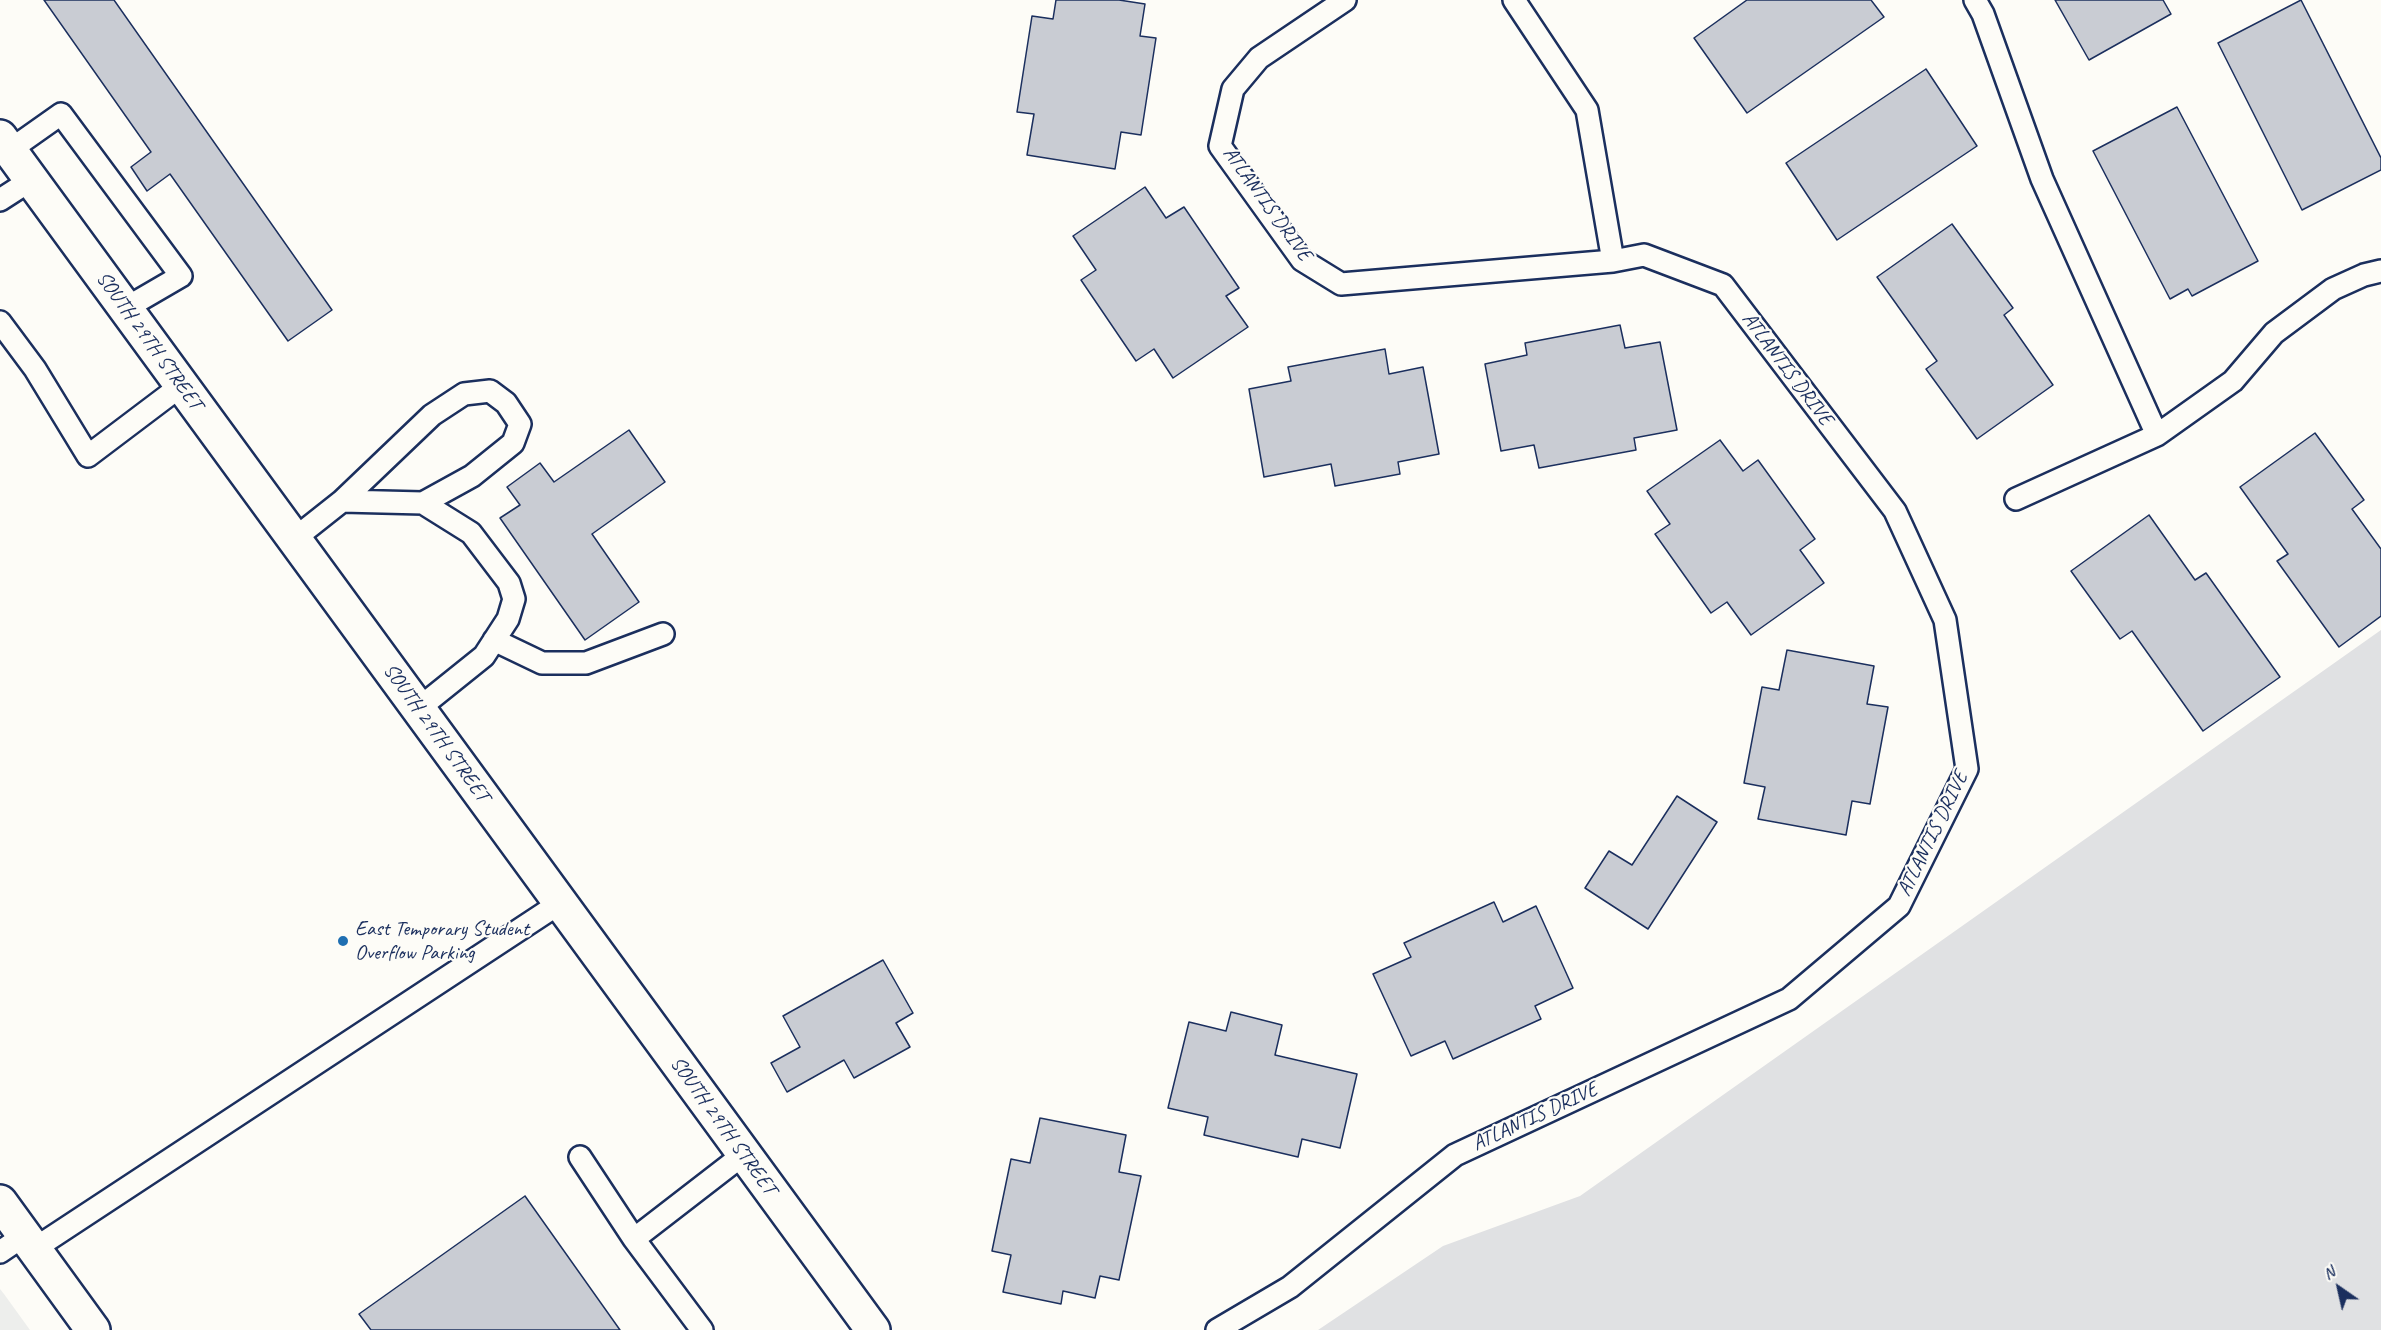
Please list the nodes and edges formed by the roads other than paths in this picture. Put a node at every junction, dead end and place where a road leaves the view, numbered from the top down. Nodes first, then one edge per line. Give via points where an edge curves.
1 (1345, 0) edge
2 (1514, 0) edge
3 (1976, 0) edge
4 (5, 144) edge
5 (31, 180) junction
6 (0, 200) edge
7 (1613, 261) junction
8 (2381, 271) edge
9 (126, 308) junction
10 (0, 322) edge
11 (182, 385) junction
12 (2157, 435) junction
13 (2016, 500) dead end
14 (342, 501) junction
15 (423, 503) junction
16 (294, 539) junction
17 (663, 634) dead end
18 (494, 640) junction
19 (418, 709) junction
20 (560, 903) junction
21 (744, 1154) junction
22 (580, 1156) dead end
23 (0, 1202) edge
24 (634, 1239) junction
25 (20, 1245) edge
26 (91, 1329) edge
27 (702, 1330) edge
28 (873, 1330) edge
29 (1217, 1330) edge

1 - 7 lane, ATLANTIS DRIVE via 1259,58 1233,89 1220,146 1302,260 1341,284
2 - 7 lane via 1587,110
3 - 12 lane via 2042,178
4 - 5 street, SOUTH 29TH STREET
4 - 9 lane via 61,114 181,276
5 - 6 lane
5 - 9 street, SOUTH 29TH STREET
7 - 29 lane, ATLANTIS DRIVE via 1644,255 1723,285 1895,512 1945,620 1967,769 1899,906 1789,999 1455,1155 1290,1287
8 - 12 lane via 2333,289 2274,333 2233,381
9 - 11 street, SOUTH 29TH STREET
10 - 11 lane via 35,369 88,456
11 - 16 street, SOUTH 29TH STREET
12 - 13 lane
14 - 15 lane
14 - 15 lane via 432,415 464,394 490,391 506,403 520,424 513,443 472,476
14 - 16 lane
15 - 18 lane via 471,533 509,583 514,599 508,619
16 - 19 street, SOUTH 29TH STREET
17 - 18 lane via 586,663 542,663
18 - 19 lane via 484,656
19 - 20 street, SOUTH 29TH STREET
20 - 21 street, SOUTH 29TH STREET
20 - 25 lane
21 - 24 lane
21 - 28 street, SOUTH 29TH STREET
22 - 24 lane
23 - 25 street
24 - 27 lane
25 - 26 street

